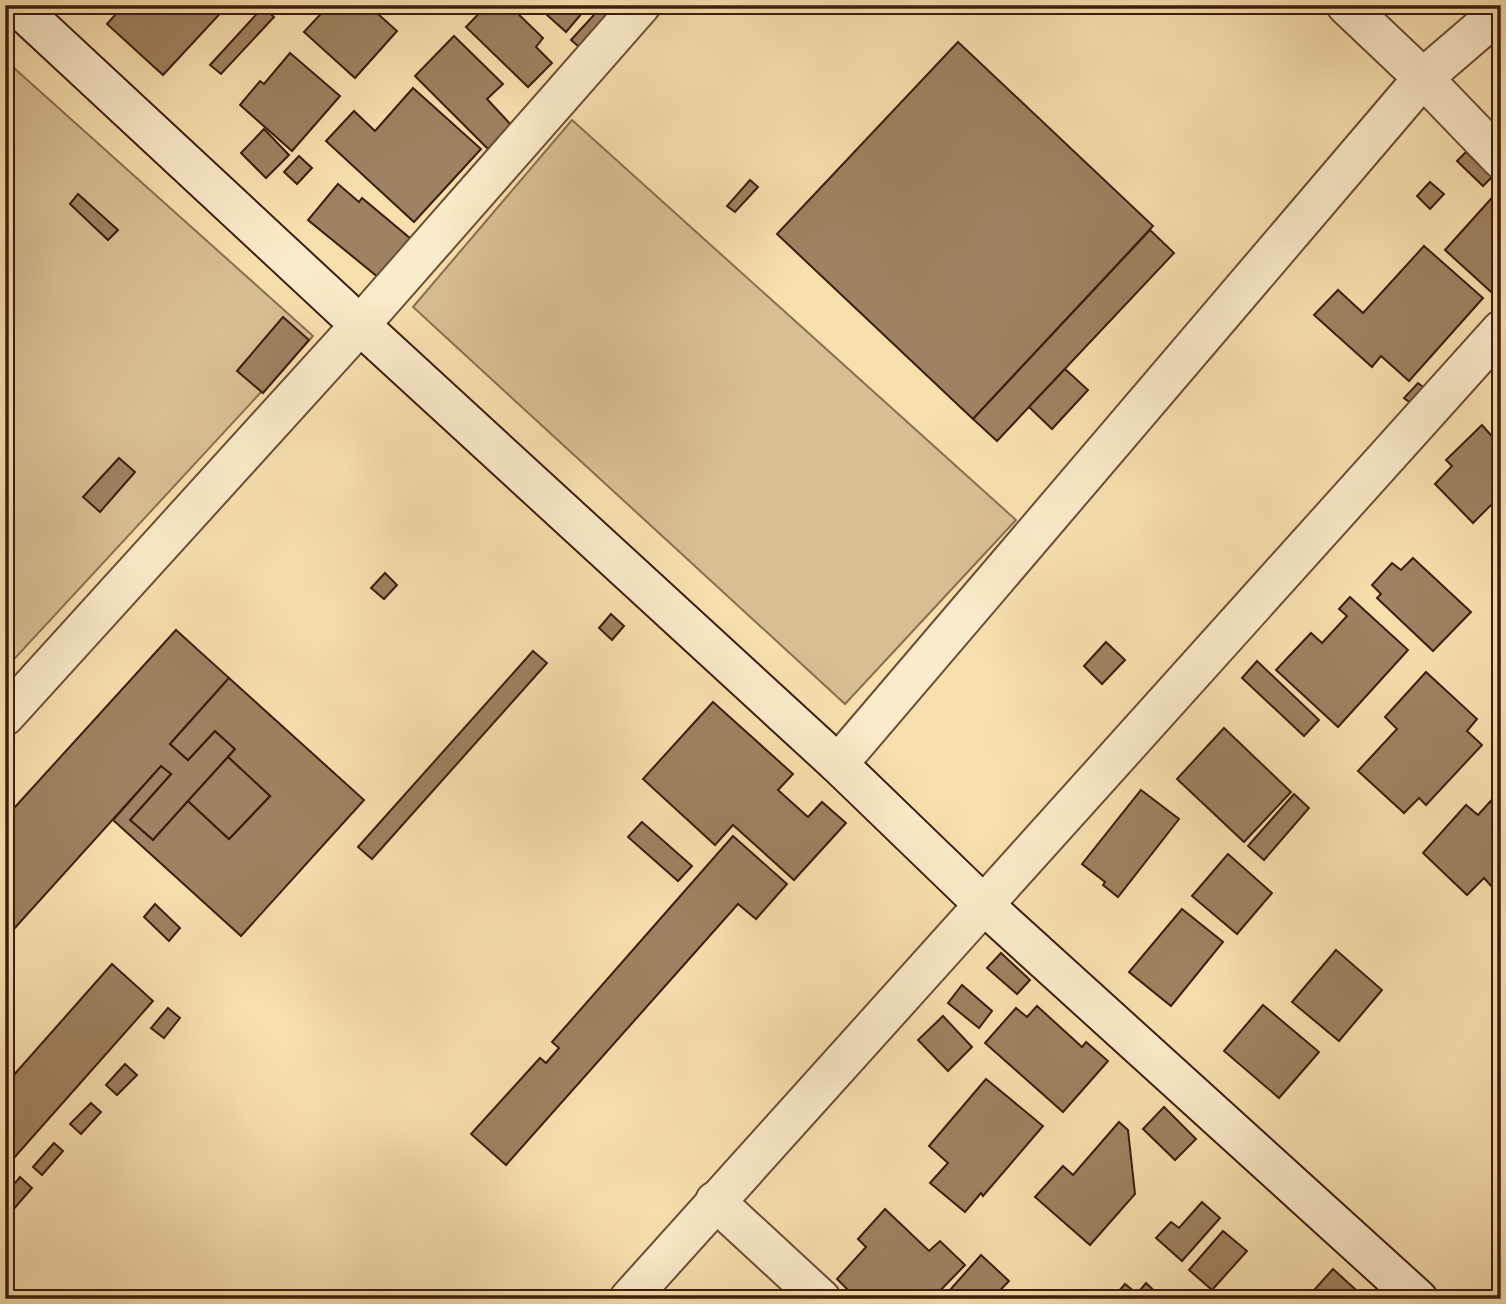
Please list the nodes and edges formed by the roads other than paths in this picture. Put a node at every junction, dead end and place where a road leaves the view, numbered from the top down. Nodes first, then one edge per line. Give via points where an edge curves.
1 (641, 5) edge
2 (1346, 5) edge
3 (21, 7) edge
4 (1501, 11) edge
5 (1423, 78) junction
6 (1501, 159) edge
7 (360, 326) junction
8 (1501, 330) edge
9 (5, 716) edge
10 (838, 764) junction
11 (984, 905) junction
12 (715, 1201) junction
13 (629, 1299) edge
14 (821, 1299) edge
15 (1418, 1299) edge

1 - 7 street
2 - 5 street
3 - 7 street
4 - 5 street
5 - 6 street
5 - 10 street
7 - 9 street
7 - 10 street
8 - 11 street
10 - 11 street
11 - 12 street
11 - 15 street
12 - 13 street
12 - 14 street

